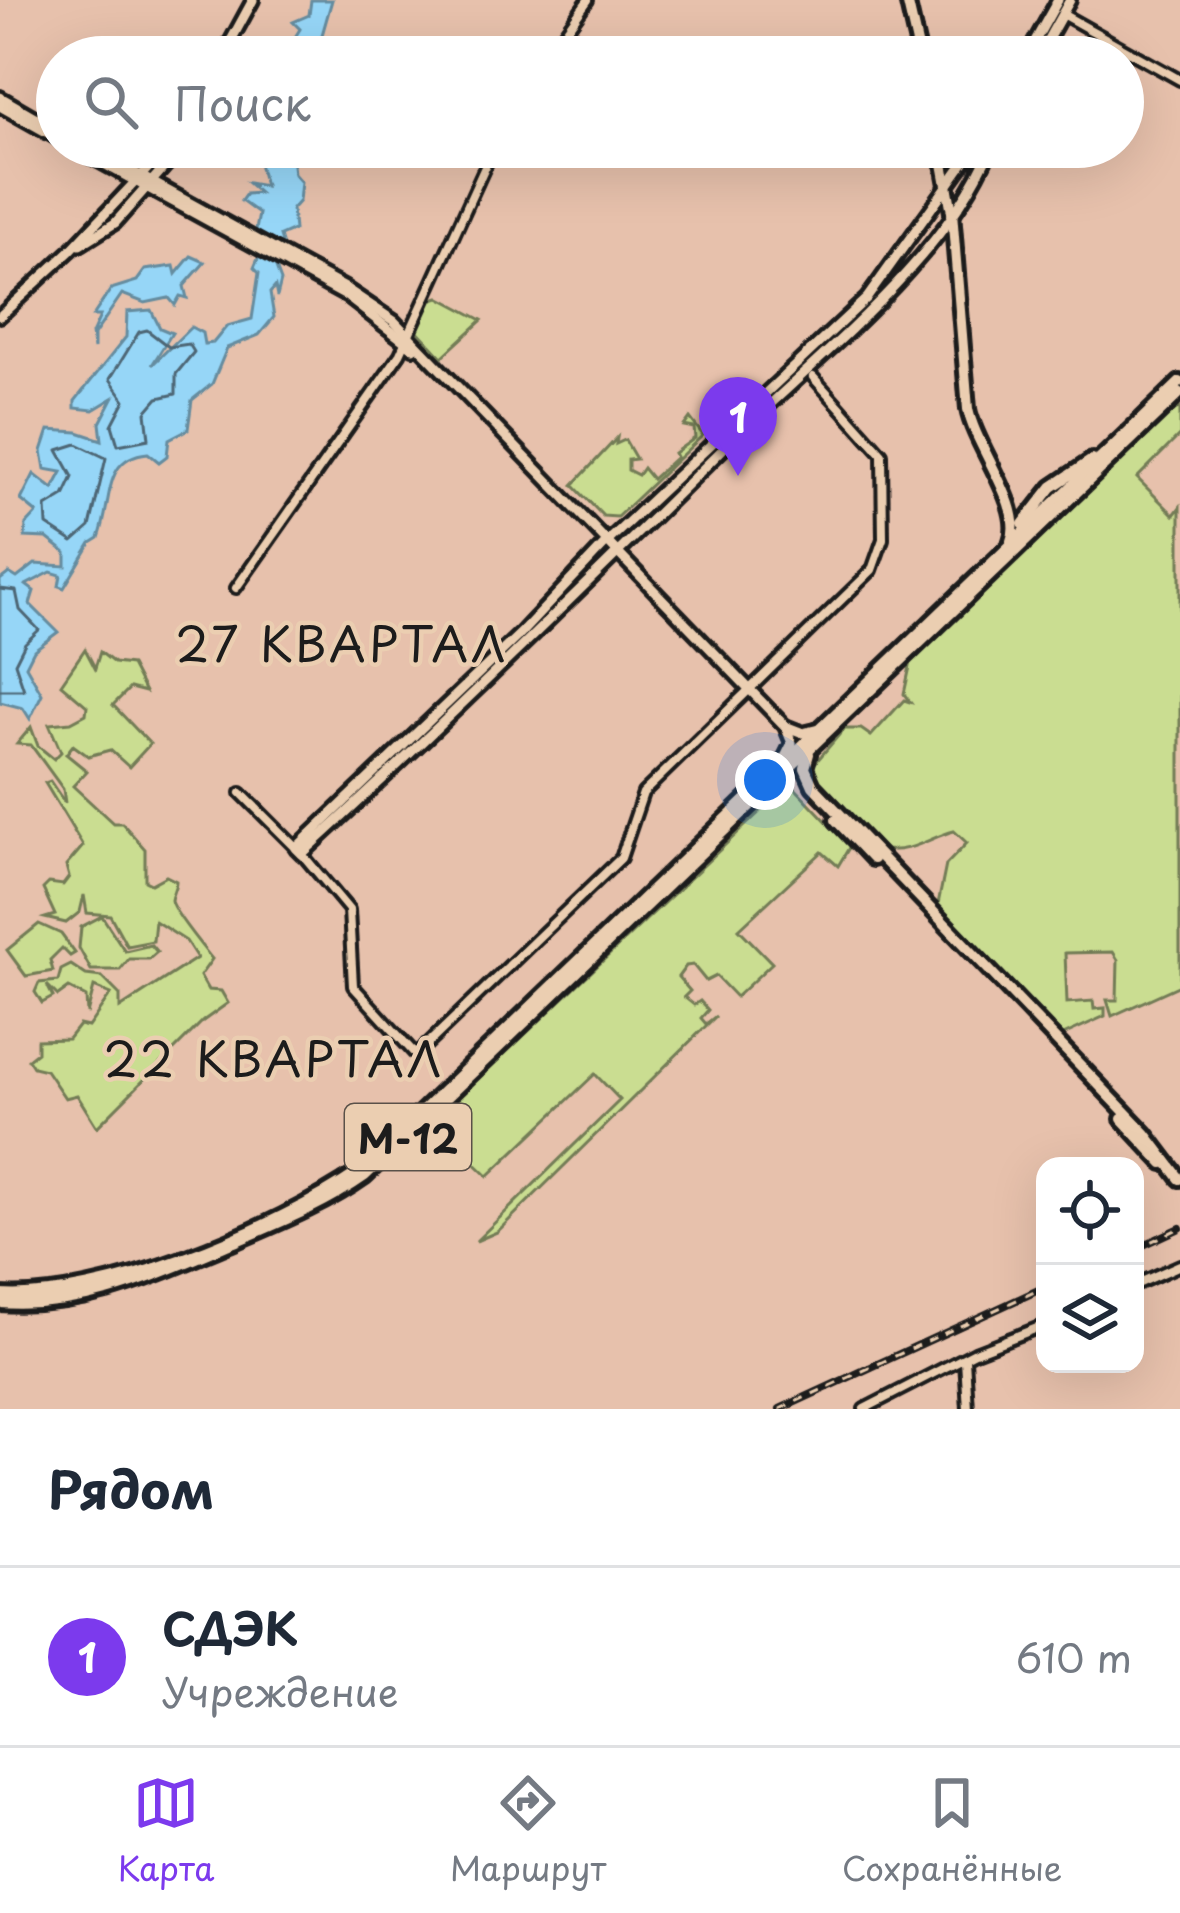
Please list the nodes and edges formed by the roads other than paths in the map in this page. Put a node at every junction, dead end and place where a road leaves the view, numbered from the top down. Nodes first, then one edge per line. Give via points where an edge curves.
1 (253, 0) edge
2 (588, 0) edge
3 (907, 0) edge
4 (1058, 0) edge
5 (1070, 0) edge
6 (1062, 14) junction
7 (233, 36) edge
8 (563, 36) edge
9 (915, 36) edge
10 (1043, 36) edge
11 (1045, 36) edge
12 (1101, 36) edge
13 (1144, 60) edge
14 (1180, 80) edge
15 (0, 102) edge
16 (36, 123) edge
17 (113, 168) edge
18 (120, 168) edge
19 (160, 168) edge
20 (484, 168) edge
21 (944, 168) edge
22 (961, 168) edge
23 (981, 168) edge
24 (146, 185) junction
25 (948, 186) junction
26 (107, 212) junction
27 (952, 217) junction
28 (115, 223) junction
29 (243, 237) junction
30 (934, 237) junction
31 (954, 247) junction
32 (70, 251) junction
33 (893, 262) junction
34 (903, 273) junction
35 (0, 316) edge
36 (406, 337) junction
37 (813, 377) dead end
38 (1180, 382) edge
39 (1180, 393) edge
40 (1106, 453) junction
41 (1071, 487) junction
42 (1052, 488) junction
43 (656, 495) junction
44 (1065, 504) junction
45 (667, 508) junction
46 (1012, 508) junction
47 (1036, 508) junction
48 (1011, 541) junction
49 (607, 542) junction
50 (619, 554) junction
51 (996, 560) junction
52 (236, 588) dead end
53 (561, 589) junction
54 (569, 603) junction
55 (749, 689) junction
56 (785, 726) junction
57 (820, 729) junction
58 (809, 745) junction
59 (794, 766) junction
60 (776, 777) junction
61 (809, 790) junction
62 (246, 792) dead end
63 (859, 839) junction
64 (299, 851) junction
65 (1180, 1178) edge
66 (1179, 1266) edge
67 (1144, 1281) edge
68 (0, 1299) edge
69 (1036, 1329) edge
70 (965, 1359) junction
71 (865, 1409) edge
72 (968, 1409) edge

1 - 7 main road
2 - 8 street
3 - 9 main road
4 - 10 main road
5 - 6 main road
6 - 11 main road
6 - 12 street
13 - 14 street
15 - 16 main road
17 - 24 main road
18 - 24 main road
19 - 24 main road
20 - 36 street
21 - 25 main road
22 - 25 main road
23 - 27 main road
24 - 26 main road
24 - 28 main road
24 - 29 main road
24 - 29 main road
25 - 27 main road
25 - 33 main road
26 - 28 main road
26 - 32 main road
27 - 30 main road
27 - 31 main road
28 - 32 main road
29 - 36 main road via 380,310
30 - 31 main road
30 - 34 main road
31 - 46 main road via 970,423
32 - 35 main road
33 - 34 main road via 892,271
33 - 43 main road via 867,298
34 - 45 main road
36 - 49 main road
36 - 52 street via 375,394
37 - 55 street via 881,451 882,546 864,580
38 - 40 main road, М-12
39 - 44 main road, М-12
40 - 41 main road, М-12
40 - 42 main road
41 - 42 main road
41 - 44 main road
41 - 51 main road, М-12
42 - 47 main road
43 - 45 main road via 668,495
43 - 49 main road
44 - 58 main road, М-12
45 - 50 main road
46 - 47 main road via 1027,515
46 - 48 main road
47 - 48 main road
48 - 51 main road
49 - 50 main road
49 - 53 main road
50 - 54 main road
50 - 55 main road
51 - 57 main road, М-12
53 - 54 main road via 558,603
53 - 64 main road
54 - 64 main road
55 - 56 main road
55 - 64 street via 641,795 621,858 416,1055 355,991 350,910
56 - 57 main road via 803,734
56 - 60 main road via 792,746
57 - 58 main road, М-12
58 - 59 main road
58 - 60 main road, М-12
58 - 63 main road via 808,779
59 - 60 main road, М-12
59 - 61 main road
60 - 61 main road
60 - 68 main road, М-12 via 365,1176 313,1208 105,1294 46,1304
61 - 63 main road
62 - 64 street
63 - 65 main road
66 - 67 street
69 - 70 street
70 - 71 street
70 - 72 street

